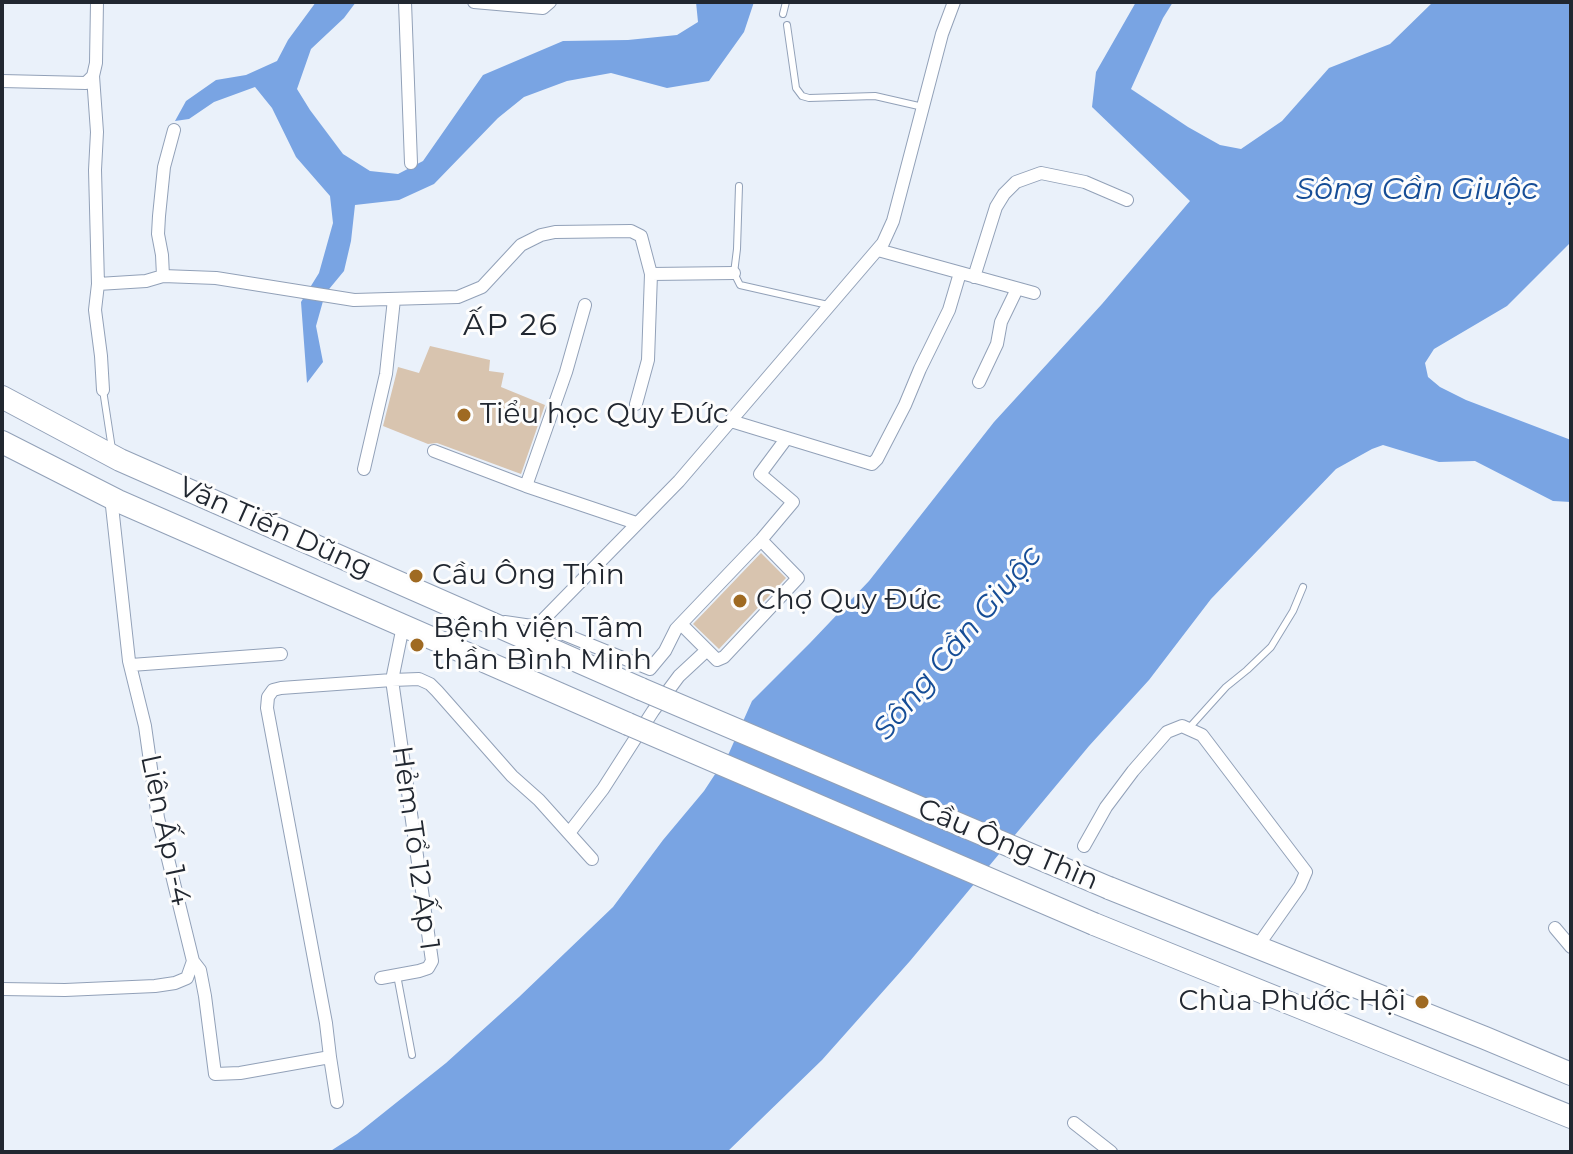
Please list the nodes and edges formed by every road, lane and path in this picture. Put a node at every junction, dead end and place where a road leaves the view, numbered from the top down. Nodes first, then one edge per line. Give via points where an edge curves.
1 (97, 2) edge
2 (405, 2) edge
3 (474, 2) edge
4 (550, 2) edge
5 (786, 2) edge
6 (954, 2) edge
7 (783, 14) dead end
8 (787, 25) dead end
9 (93, 76) junction
10 (2, 81) edge
11 (923, 107) junction
12 (174, 130) dead end
13 (411, 163) dead end
14 (739, 186) dead end
15 (1127, 200) dead end
16 (878, 250) junction
17 (734, 273) junction
18 (960, 273) junction
19 (651, 274) junction
20 (163, 276) junction
21 (974, 277) junction
22 (98, 284) junction
23 (1017, 289) junction
24 (1034, 293) dead end
25 (394, 299) junction
26 (585, 305) dead end
27 (828, 305) junction
28 (979, 382) dead end
29 (103, 390) joint
30 (2, 397) edge
31 (636, 404) dead end
32 (731, 421) junction
33 (786, 439) junction
34 (2, 442) edge
35 (434, 451) dead end
36 (113, 456) junction
37 (364, 469) dead end
38 (526, 486) junction
39 (111, 497) junction
40 (636, 523) junction
41 (761, 540) junction
42 (1303, 587) dead end
43 (470, 614) junction
44 (539, 624) junction
45 (681, 624) junction
46 (403, 626) junction
47 (707, 650) junction
48 (281, 654) dead end
49 (131, 665) junction
50 (392, 680) junction
51 (641, 689) joint
52 (628, 724) joint
53 (1189, 728) junction
54 (569, 833) junction
55 (1084, 846) dead end
56 (592, 859) dead end
57 (1555, 928) dead end
58 (1257, 947) junction
59 (1571, 947) edge
60 (193, 961) junction
61 (397, 975) junction
62 (381, 978) dead end
63 (2, 989) edge
64 (412, 1055) dead end
65 (330, 1057) junction
66 (1571, 1074) edge
67 (337, 1102) dead end
68 (1571, 1117) edge
69 (1074, 1123) dead end
70 (1111, 1152) edge

1 - 9 street
2 - 13 street
3 - 4 street via 543,8
5 - 7 lane
6 - 11 street
8 - 11 lane via 796,88 802,96 875,96
9 - 10 street via 86,83
9 - 22 street
11 - 16 street via 893,221
12 - 20 street via 159,216
14 - 17 lane
15 - 21 street via 1085,182 1041,173 1016,182 996,207
16 - 18 street
16 - 27 street
17 - 19 street
17 - 27 lane via 740,285
18 - 21 street
18 - 33 street via 949,310 872,464
19 - 25 street via 641,236 631,231 555,232 521,245 482,287 458,297
19 - 31 street via 648,360
20 - 22 street
20 - 25 street via 216,278 354,300
21 - 23 street
22 - 29 street via 95,310
23 - 24 street
23 - 28 street
25 - 37 street via 386,374
26 - 38 street
27 - 32 street
29 - 36 lane
30 - 36 highway, Văn Tiến Dũng
32 - 33 street
32 - 40 street
33 - 41 street via 760,474 793,502
34 - 39 highway, Văn Tiến Dũng
35 - 38 street
36 - 43 highway, Văn Tiến Dũng
38 - 40 street
39 - 46 highway, Văn Tiến Dũng
39 - 49 street, Liên Ấp 1-4
40 - 44 street
41 - 45 street
41 - 47 street via 798,578 721,660
42 - 53 lane via 1271,647
43 - 44 lane
43 - 51 highway, Văn Tiến Dũng
44 - 45 street via 650,669
45 - 47 street
46 - 50 street
46 - 52 highway, Văn Tiến Dũng
47 - 54 street via 679,676
48 - 49 street
49 - 60 street, Liên Ấp 1-4 via 158,818
50 - 54 street via 430,684
50 - 61 street, Hẻm Tổ 12 Ấp 1 via 432,961 428,968
50 - 65 street via 281,688 268,697
51 - 58 highway, Cầu Ông Thìn, bridge
52 - 68 highway, Cầu Ông Thìn, bridge via 1094,924
53 - 55 street via 1167,732 1106,807
53 - 58 street via 1202,735 1306,872
54 - 56 street
57 - 59 street
58 - 66 highway
60 - 63 street via 187,978 155,986
60 - 65 street, Liên Ấp 1-4 via 200,970 215,1074
61 - 62 street, Hẻm Tổ 12 Ấp 1
61 - 64 lane
65 - 67 street
69 - 70 street

